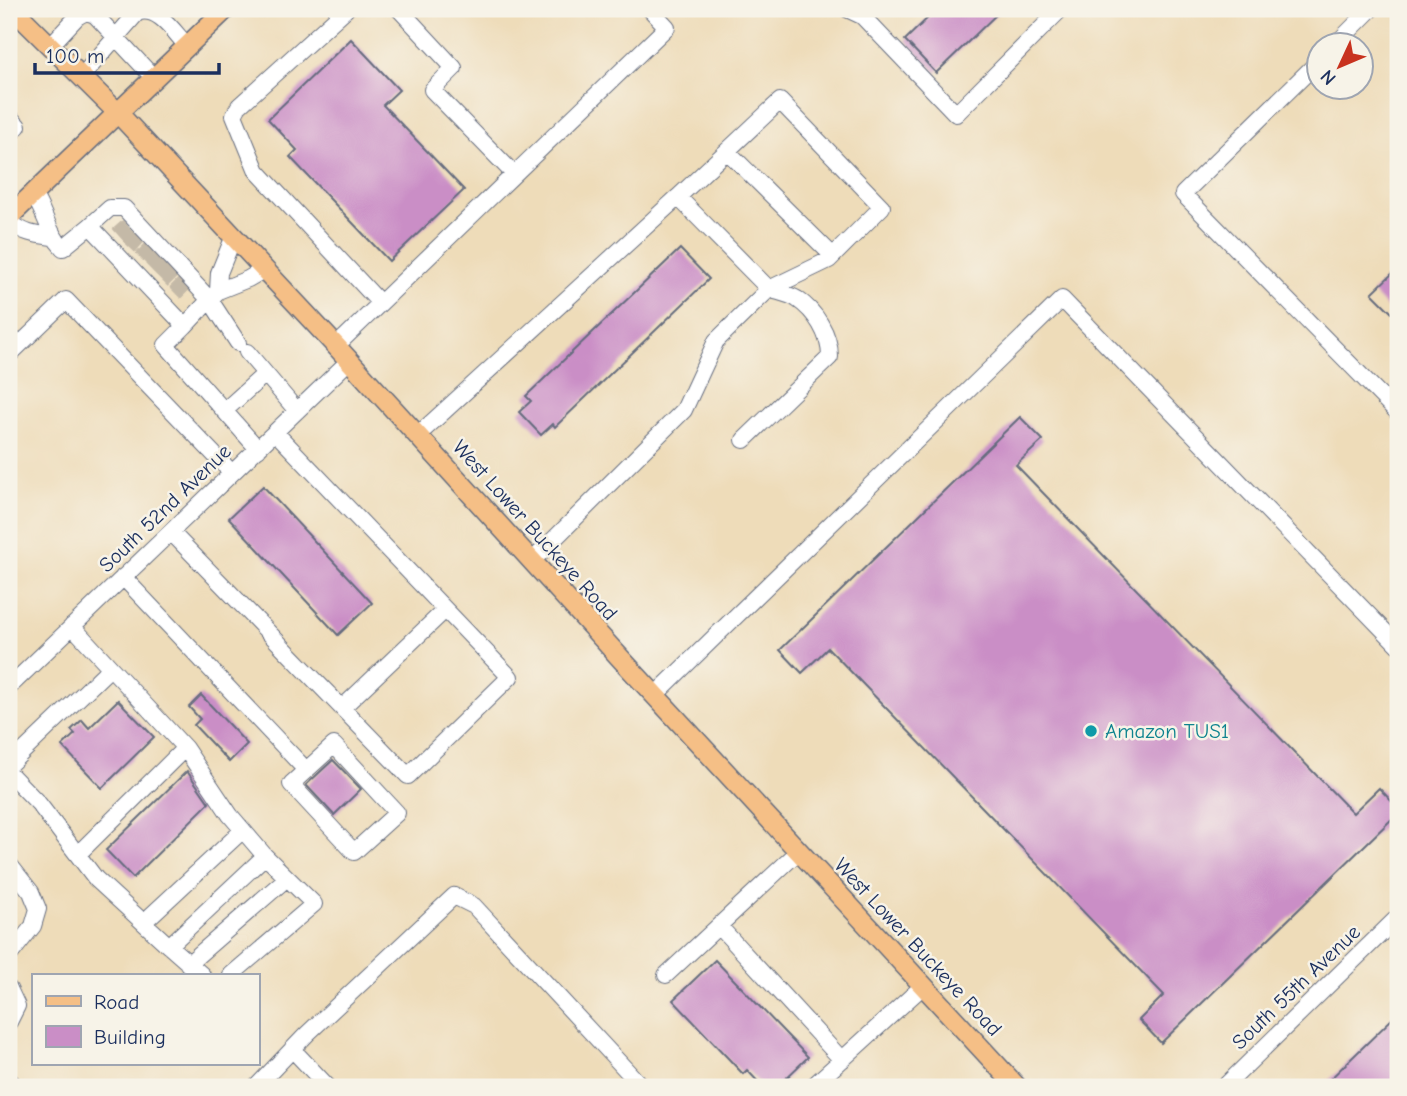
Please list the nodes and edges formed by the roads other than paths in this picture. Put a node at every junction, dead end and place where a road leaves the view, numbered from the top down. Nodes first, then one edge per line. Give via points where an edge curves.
1 (13, 9) edge
2 (226, 9) edge
3 (346, 9) edge
4 (399, 9) edge
5 (650, 9) edge
6 (847, 9) edge
7 (1061, 9) edge
8 (1371, 9) edge
9 (866, 13) edge
10 (1348, 32) edge
11 (117, 36) junction
12 (50, 46) junction
13 (187, 46) junction
14 (1306, 74) edge
15 (82, 76) junction
16 (154, 78) junction
17 (118, 113) junction
18 (9, 116) edge
19 (9, 135) edge
20 (727, 151) junction
21 (514, 174) junction
22 (33, 194) junction
23 (678, 197) junction
24 (9, 219) edge
25 (90, 226) junction
26 (234, 236) junction
27 (51, 237) junction
28 (144, 254) junction
29 (833, 256) junction
30 (265, 269) junction
31 (769, 289) junction
32 (178, 290) junction
33 (214, 296) junction
34 (380, 303) junction
35 (185, 326) junction
36 (10, 351) edge
37 (343, 353) junction
38 (265, 374) junction
39 (224, 411) junction
40 (297, 411) junction
41 (1398, 413) edge
42 (275, 432) junction
43 (418, 435) junction
44 (744, 440) dead end
45 (258, 449) junction
46 (232, 473) junction
47 (171, 532) junction
48 (532, 561) junction
49 (123, 577) junction
50 (446, 610) junction
51 (72, 626) junction
52 (1398, 645) edge
53 (110, 667) junction
54 (9, 687) edge
55 (654, 695) junction
56 (342, 708) junction
57 (185, 748) junction
58 (9, 765) edge
59 (306, 770) junction
60 (9, 773) edge
61 (243, 830) junction
62 (799, 851) junction
63 (78, 854) junction
64 (265, 856) junction
65 (9, 864) edge
66 (287, 878) junction
67 (1398, 917) edge
68 (144, 922) junction
69 (719, 926) junction
70 (169, 946) junction
71 (9, 956) edge
72 (188, 964) junction
73 (201, 974) edge
74 (232, 974) edge
75 (666, 975) dead end
76 (923, 986) junction
77 (9, 989) edge
78 (9, 1022) edge
79 (292, 1049) junction
80 (842, 1060) junction
81 (9, 1080) edge
82 (16, 1087) edge
83 (256, 1087) edge
84 (328, 1087) edge
85 (642, 1087) edge
86 (812, 1087) edge
87 (1017, 1087) edge
88 (1224, 1087) edge

1 - 12 main road, West Lower Buckeye Road
2 - 13 main road
3 - 34 street via 239,106 234,116 257,171
4 - 21 street via 454,68 432,90
5 - 21 street, South 52nd Avenue via 667,27
6 - 9 street
7 - 9 street via 956,114
8 - 10 street
11 - 12 street via 86,12
11 - 13 street via 145,10 155,12
11 - 15 street
11 - 16 street
12 - 15 main road, West Lower Buckeye Road
13 - 16 main road
14 - 41 street via 1183,194
15 - 17 main road, West Lower Buckeye Road
16 - 17 main road
17 - 22 main road
17 - 26 main road, West Lower Buckeye Road
18 - 19 street via 18,126
20 - 23 street
20 - 29 street
20 - 29 street via 780,101 882,206
21 - 34 street, South 52nd Avenue
22 - 24 main road
22 - 27 street via 49,222
23 - 31 street
23 - 43 street
24 - 27 street via 16,228
25 - 27 street via 63,248
25 - 28 street
25 - 28 street via 110,208 124,208
26 - 30 main road, West Lower Buckeye Road
26 - 33 street
28 - 32 street
28 - 32 street
29 - 31 street
30 - 33 street
30 - 37 main road, West Lower Buckeye Road
31 - 44 street via 796,298 822,325 830,342 830,357
31 - 48 street via 716,341 684,410
32 - 33 street
32 - 35 street
33 - 35 street
33 - 38 street via 242,347
34 - 37 street, South 52nd Avenue
35 - 39 street via 166,345
36 - 46 street via 66,300
37 - 40 street, South 52nd Avenue
37 - 43 main road, West Lower Buckeye Road
38 - 39 street
38 - 40 street
39 - 45 street
40 - 42 street, South 52nd Avenue
42 - 45 street, South 52nd Avenue
42 - 50 street
43 - 48 main road, West Lower Buckeye Road
45 - 46 street, South 52nd Avenue
46 - 47 street, South 52nd Avenue
47 - 49 street, South 52nd Avenue
47 - 56 street
48 - 55 main road, West Lower Buckeye Road
49 - 51 street, South 52nd Avenue
49 - 59 street
50 - 56 street
50 - 56 street via 510,677 408,776
51 - 53 street
51 - 54 street, South 52nd Avenue
52 - 55 street via 1062,299
53 - 57 street
53 - 58 street
55 - 62 main road, West Lower Buckeye Road
57 - 61 street
57 - 63 street
59 - 59 street via 334,745 397,813 354,852 291,785
60 - 63 street
61 - 64 street
61 - 68 street
62 - 69 street
62 - 76 main road, West Lower Buckeye Road
63 - 68 street via 96,879
64 - 66 street
64 - 70 street
65 - 71 street via 38,909 33,926
66 - 72 street
66 - 74 street via 314,904
67 - 88 street, South 55th Avenue
68 - 70 street
69 - 75 street
69 - 80 street
70 - 72 street
72 - 73 street
76 - 80 street
76 - 87 main road, West Lower Buckeye Road
77 - 78 street via 17,1006
79 - 83 street
79 - 84 street
79 - 85 street via 454,896 474,906
80 - 86 street
81 - 82 street

